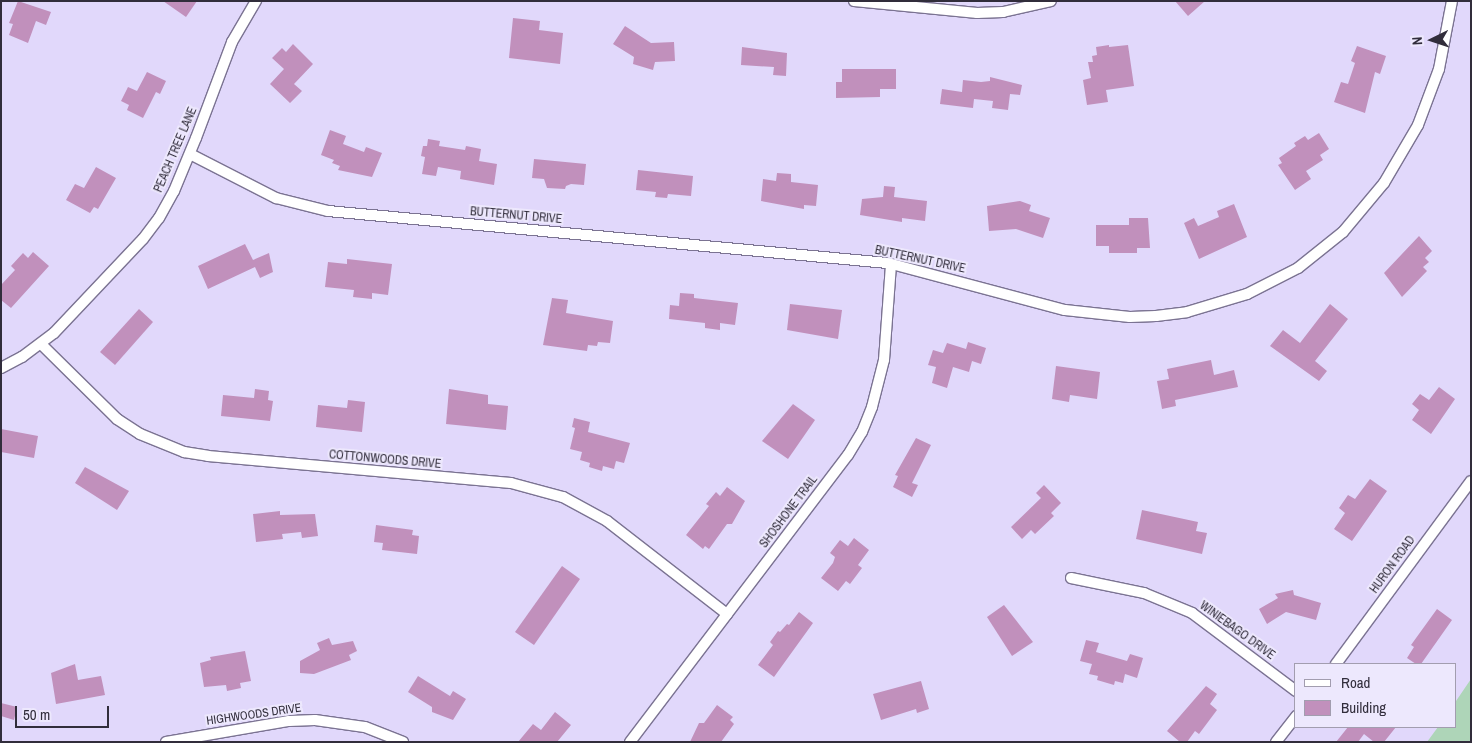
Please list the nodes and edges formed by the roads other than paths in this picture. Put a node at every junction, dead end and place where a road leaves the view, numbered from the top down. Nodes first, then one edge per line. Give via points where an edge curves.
1 (256, 1) edge
2 (854, 1) edge
3 (1050, 1) edge
4 (1452, 1) edge
5 (190, 154) junction
6 (891, 264) junction
7 (41, 344) junction
8 (1, 368) edge
9 (1471, 482) edge
10 (1071, 578) dead end
11 (727, 614) junction
12 (1337, 663) edge
13 (1294, 689) edge
14 (1294, 719) edge
15 (212, 738) edge
16 (166, 742) edge
17 (403, 742) edge
18 (630, 742) edge
19 (1276, 742) edge

1 - 5 street, PEACH TREE LANE via 232,42
2 - 3 street via 977,13 1003,12
4 - 6 street, BUTTERNUT DRIVE via 1439,69 1418,125 1402,155 1384,183 1342,232 1298,268 1271,284 1188,312 1130,317 1065,310
5 - 6 street, BUTTERNUT DRIVE via 274,197 328,211
5 - 7 street, PEACH TREE LANE via 174,191 143,239
6 - 11 street, SHOSHONE TRAIL via 884,360 875,399 862,432
7 - 8 street, PEACH TREE LANE
7 - 11 street, COTTONWOODS DRIVE via 117,419 140,434 184,452 511,483 563,497 607,521
9 - 12 street, HURON ROAD
10 - 13 street, WINIEBAGO DRIVE via 1144,593 1192,612
11 - 18 street, SHOSHONE TRAIL
14 - 19 street
15 - 16 street, HIGHWOODS DRIVE
15 - 17 street, HIGHWOODS DRIVE via 315,720 365,727

